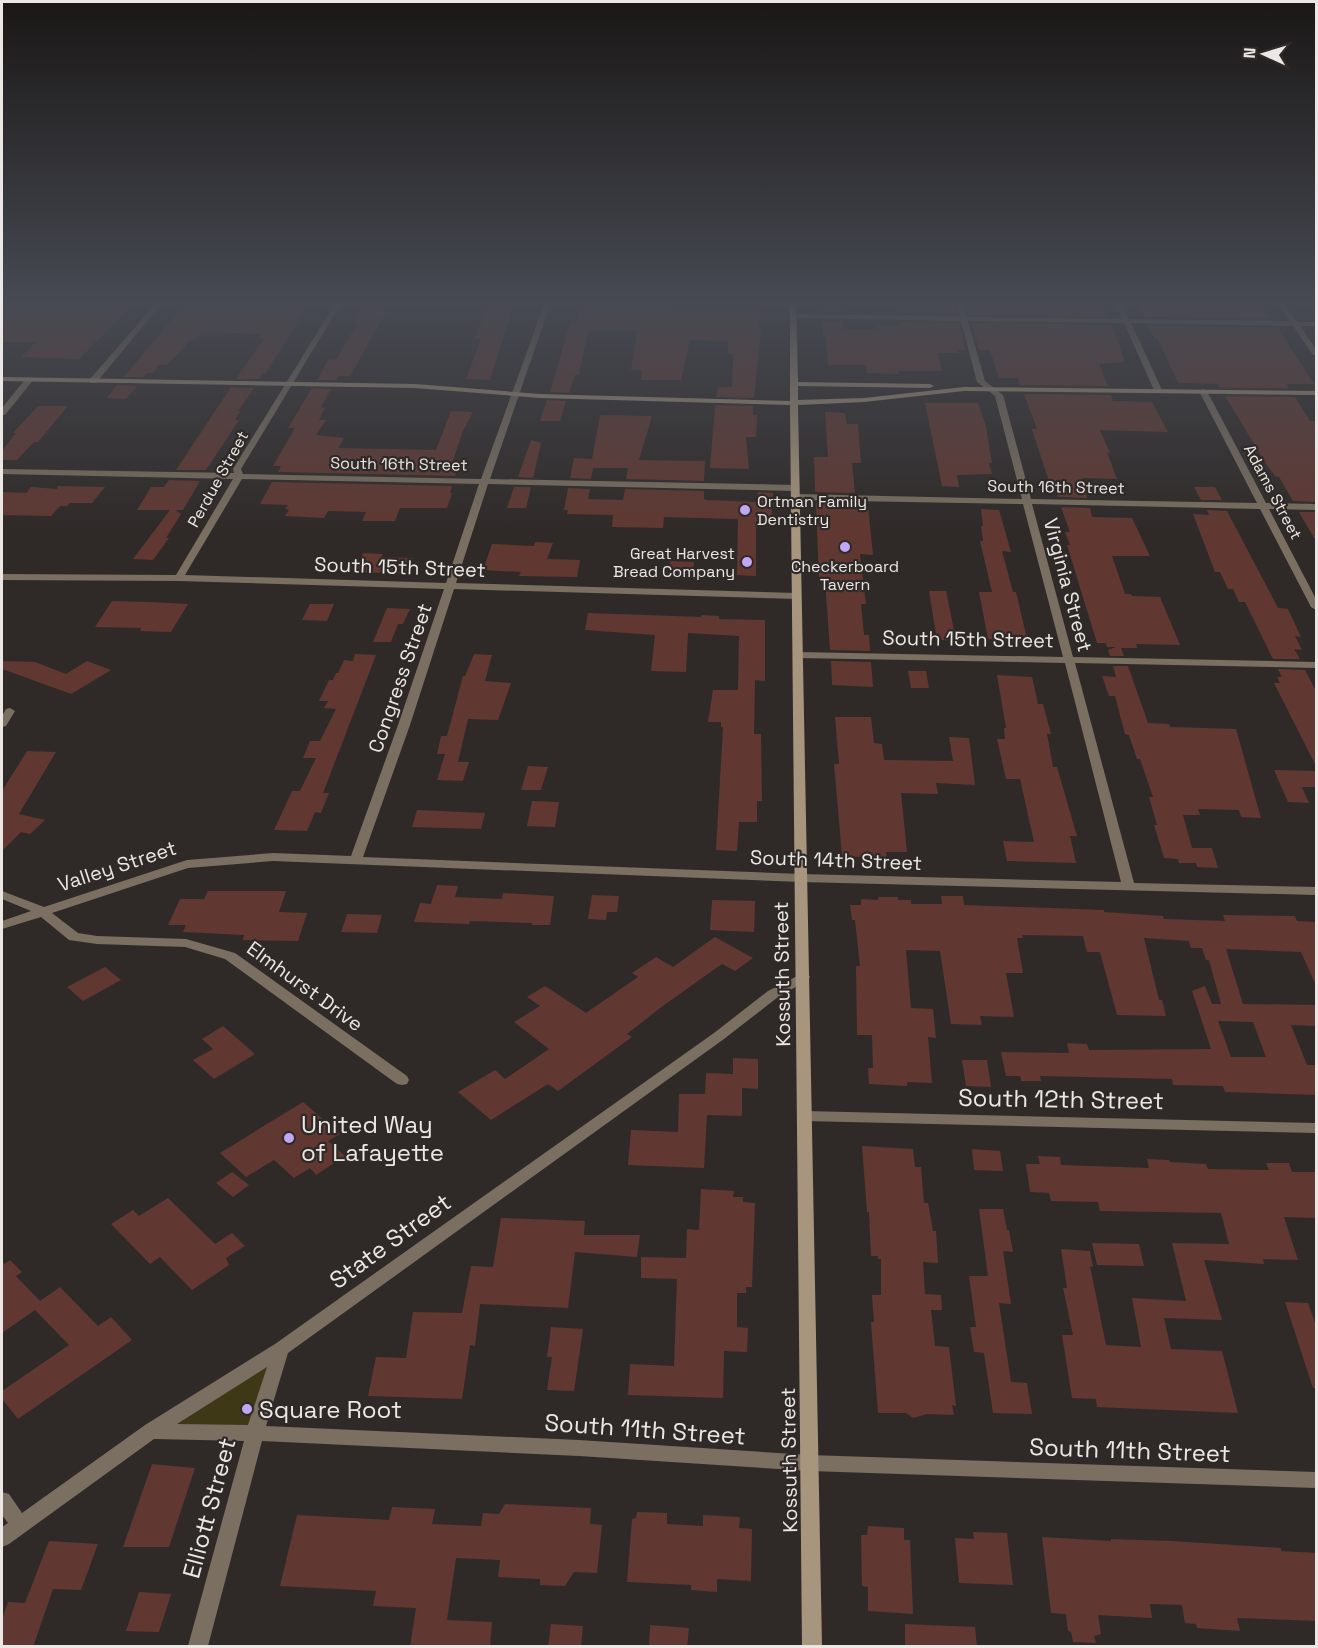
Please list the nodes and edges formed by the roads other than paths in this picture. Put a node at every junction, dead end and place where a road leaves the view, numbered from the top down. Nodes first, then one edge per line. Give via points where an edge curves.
1 (2, 379) edge
2 (290, 379) edge
3 (521, 379) edge
4 (795, 379) edge
5 (980, 379) edge
6 (1153, 379) edge
7 (30, 380) junction
8 (93, 381) joint
9 (287, 384) junction
10 (795, 384) junction
11 (992, 388) junction
12 (964, 389) junction
13 (1158, 390) junction
14 (1203, 391) junction
15 (1317, 393) edge
16 (516, 394) junction
17 (794, 403) junction
18 (2, 414) edge
19 (2, 471) edge
20 (239, 476) junction
21 (486, 481) junction
22 (796, 493) junction
23 (1026, 501) junction
24 (1262, 506) junction
25 (1317, 507) edge
26 (2, 577) edge
27 (179, 578) junction
28 (450, 586) junction
29 (797, 596) junction
30 (1317, 607) edge
31 (798, 655) junction
32 (1070, 659) junction
33 (1317, 665) edge
34 (10, 711) dead end
35 (2, 724) edge
36 (355, 861) junction
37 (801, 879) junction
38 (1129, 887) junction
39 (1317, 891) edge
40 (2, 895) edge
41 (42, 911) junction
42 (2, 925) edge
43 (803, 977) junction
44 (402, 1080) dead end
45 (805, 1116) junction
46 (1317, 1128) edge
47 (281, 1349) junction
48 (151, 1431) junction
49 (255, 1433) junction
50 (810, 1463) junction
51 (1317, 1480) edge
52 (2, 1500) edge
53 (20, 1525) junction
54 (2, 1538) edge
55 (198, 1647) edge
56 (812, 1647) edge

1 - 7 street
2 - 9 street, Perdue Street
3 - 16 street, Congress Street
4 - 10 street, Kossuth Street
5 - 11 street, Virginia Street
6 - 13 street
7 - 8 street
7 - 18 street
8 - 9 street
9 - 16 street via 415,386
9 - 20 street, Perdue Street via 237,469
10 - 12 street
10 - 17 street, Kossuth Street
11 - 12 street
11 - 13 street
11 - 23 street, Virginia Street via 999,394
12 - 17 street
13 - 14 street
14 - 15 street
14 - 24 street, Adams Street
16 - 17 street
16 - 21 street, Congress Street
17 - 22 street, Kossuth Street
19 - 20 street, South 16th Street
20 - 21 street, South 16th Street
20 - 27 street, Perdue Street
21 - 22 street, South 16th Street
21 - 28 street, Congress Street
22 - 23 street, South 16th Street
22 - 29 street, Kossuth Street
23 - 24 street, South 16th Street
23 - 32 street, Virginia Street
24 - 25 street, South 16th Street
24 - 30 street, Adams Street
26 - 27 street, South 15th Street
27 - 28 street, South 15th Street
28 - 29 street, South 15th Street
28 - 36 street, Congress Street
29 - 31 street, Kossuth Street
31 - 32 street, South 15th Street
31 - 37 street, Kossuth Street
32 - 33 street, South 15th Street
32 - 38 street, Virginia Street
34 - 35 street
36 - 37 street, South 14th Street
36 - 41 street, Valley Street via 273,857 187,864
37 - 38 street, South 14th Street
37 - 43 street, Kossuth Street
38 - 39 street, South 14th Street
40 - 41 street, Elmhurst Drive
41 - 42 street, Valley Street
41 - 44 street, Elmhurst Drive via 74,937 186,943 230,956
43 - 45 street, Kossuth Street
43 - 47 street, State Street via 773,994
45 - 46 street, South 12th Street
45 - 50 street, Kossuth Street
47 - 48 street, State Street
47 - 49 street, Elliott Street
48 - 49 street, South 11th Street
48 - 53 street, State Street
49 - 50 street, South 11th Street
49 - 55 street, Elliott Street
50 - 51 street, South 11th Street
50 - 56 street, Kossuth Street
52 - 53 street
53 - 54 street, State Street

